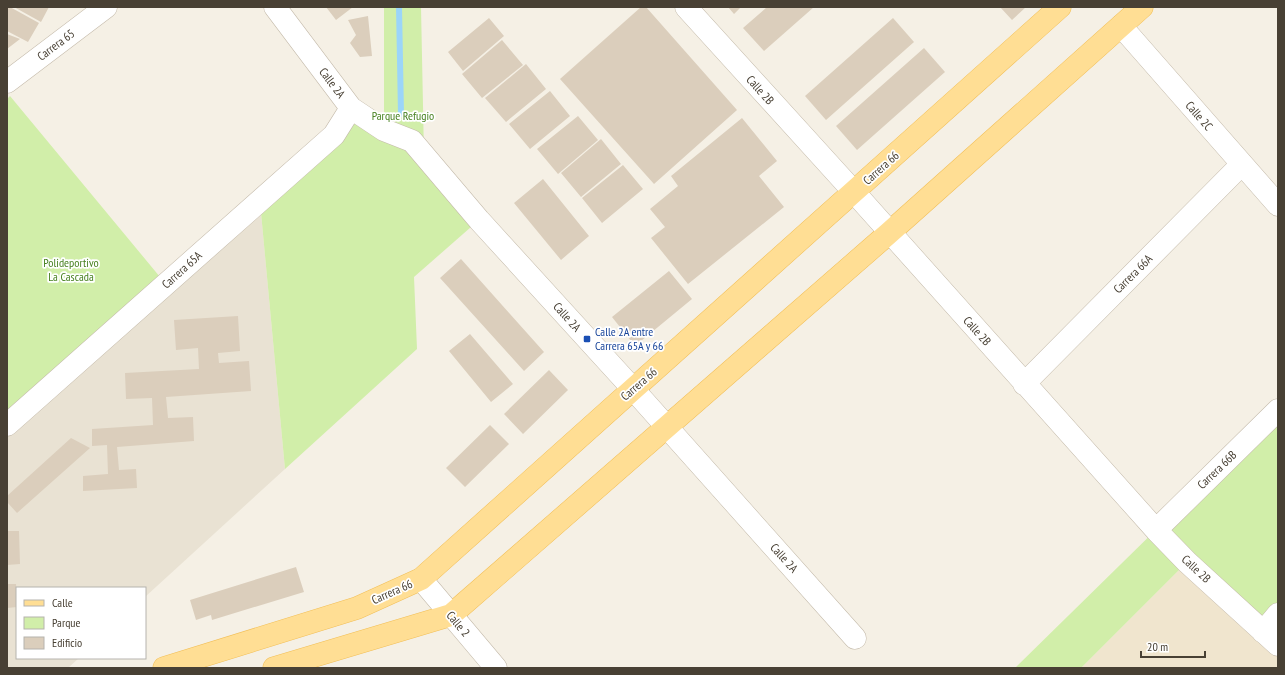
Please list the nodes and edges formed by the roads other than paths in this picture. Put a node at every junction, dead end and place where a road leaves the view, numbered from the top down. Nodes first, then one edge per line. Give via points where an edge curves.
1 (106, 7) edge
2 (275, 7) edge
3 (686, 7) edge
4 (1060, 7) edge
5 (1142, 7) edge
6 (1121, 26) junction
7 (7, 82) edge
8 (351, 108) junction
9 (1242, 164) junction
10 (854, 192) junction
11 (1278, 205) edge
12 (889, 233) junction
13 (1024, 384) junction
14 (633, 389) junction
15 (1278, 410) edge
16 (7, 426) edge
17 (666, 427) junction
18 (1156, 530) junction
19 (421, 579) junction
20 (1278, 614) edge
21 (451, 615) junction
22 (855, 638) dead end
23 (1271, 638) edge
24 (164, 668) edge
25 (274, 668) edge
26 (496, 668) edge

1 - 7 street, Carrera 65
2 - 8 street, Calle 2A
3 - 10 street, Calle 2B
4 - 10 main road, Carrera 66
5 - 6 main road
6 - 9 street, Calle 2C
6 - 12 main road
8 - 14 street, Calle 2A via 384,130 412,141
8 - 16 street, Carrera 65A via 334,136
9 - 11 street, Calle 2C
9 - 13 street, Carrera 66A
10 - 12 street, Calle 2B
10 - 14 main road, Carrera 66
12 - 13 street, Calle 2B
12 - 17 main road
13 - 18 street, Calle 2B
14 - 17 street, Calle 2A
14 - 19 main road, Carrera 66
15 - 18 street, Carrera 66B
17 - 21 main road
17 - 22 street, Calle 2A
18 - 23 street, Calle 2B
19 - 21 street, Calle 2
19 - 24 main road, Carrera 66 via 356,608
20 - 23 street
21 - 25 main road
21 - 26 street, Calle 2

